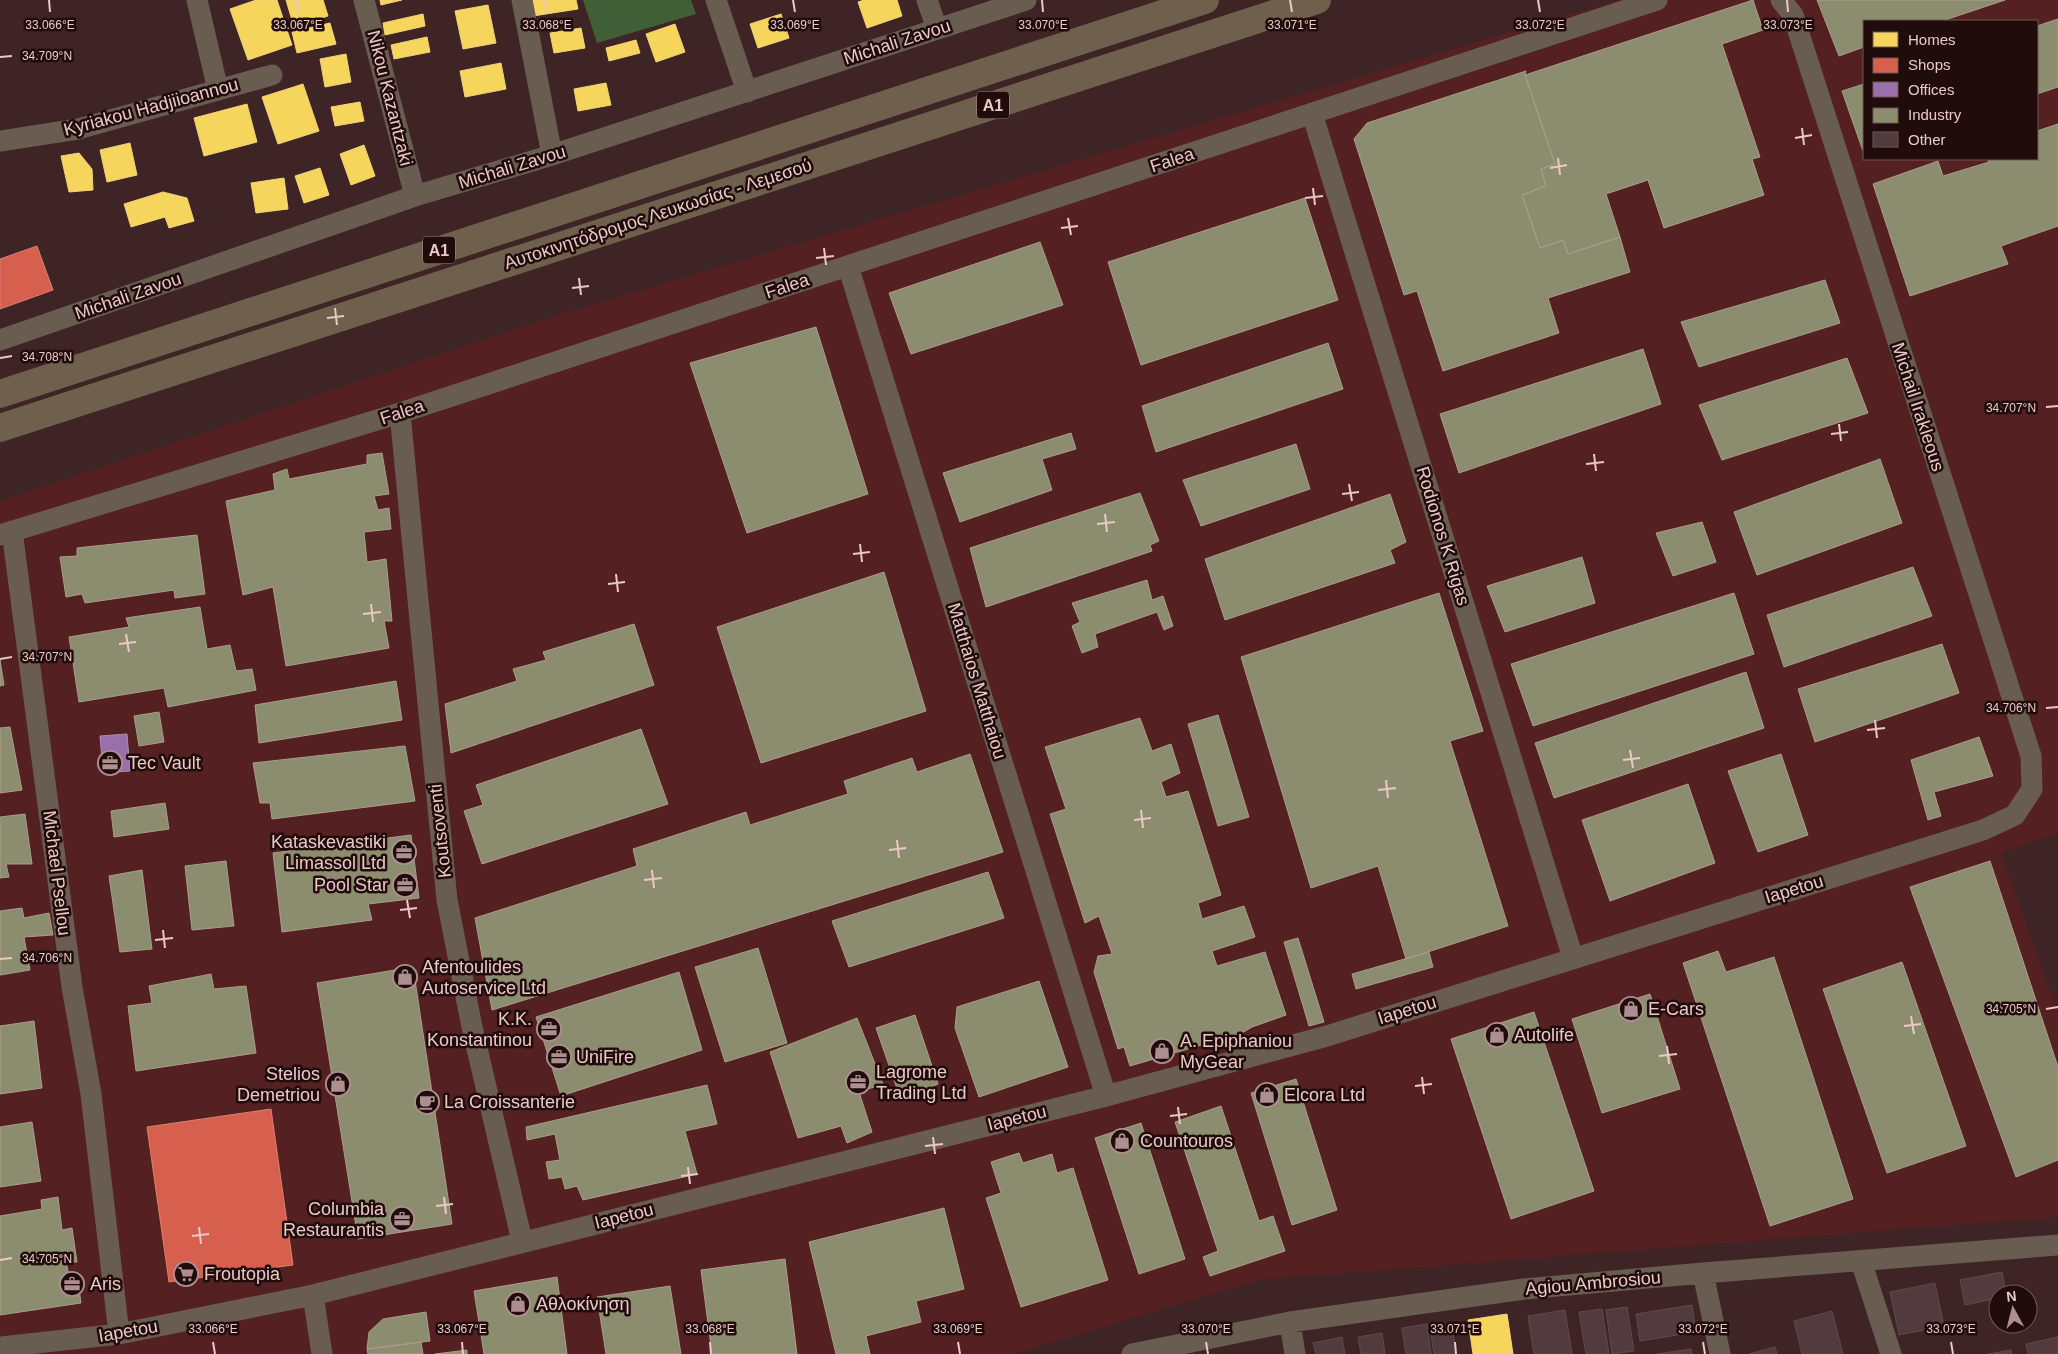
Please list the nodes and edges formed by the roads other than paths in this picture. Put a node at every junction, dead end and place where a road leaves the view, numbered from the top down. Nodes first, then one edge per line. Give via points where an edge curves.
1 (197, 0) edge
2 (364, 0) edge
3 (522, 0) edge
4 (716, 0) edge
5 (927, 0) edge
6 (1026, 0) edge
7 (1205, 0) edge
8 (1317, 0) edge
9 (1657, 0) edge
10 (1781, 0) edge
11 (938, 29) junction
12 (272, 75) dead end
13 (218, 90) junction
14 (747, 92) junction
15 (1312, 113) junction
16 (0, 141) edge
17 (552, 154) junction
18 (414, 196) junction
19 (670, 210) junction
20 (848, 266) junction
21 (0, 340) edge
22 (98, 361) junction
23 (0, 385) edge
24 (0, 394) edge
25 (400, 414) junction
26 (0, 428) edge
27 (0, 447) edge
28 (6, 533) edge
29 (2015, 815) joint
30 (1573, 958) junction
31 (1106, 1096) junction
32 (522, 1241) junction
33 (2058, 1245) edge
34 (1860, 1261) junction
35 (1703, 1273) junction
36 (313, 1295) junction
37 (1290, 1322) junction
38 (119, 1334) junction
39 (0, 1348) edge
40 (322, 1354) edge
41 (1132, 1354) edge
42 (1294, 1354) edge
43 (1720, 1354) edge
44 (1891, 1354) edge

1 - 13 street
2 - 18 street, Nikou Kazantzaki
3 - 17 street
4 - 14 street
5 - 11 street
6 - 11 street, Michali Zavou
7 - 22 highway, Αυτοκινητόδρομος Λευκωσίας - Λεμεσού / A1
8 - 19 highway, Αυτοκινητόδρομος Λευκωσίας - Λεμεσού / A1
9 - 15 street, Falea
10 - 29 street, Michail Irakleous via 1793,15 2031,756 2032,788
11 - 14 street, Michali Zavou
12 - 13 street, Kyriakou Hadjiioannou
13 - 16 street, Kyriakou Hadjiioannou via 78,130
14 - 17 street, Michali Zavou
15 - 20 street, Falea
15 - 30 street, Rodionos K Rigas
17 - 18 street, Michali Zavou
18 - 21 street, Michali Zavou
19 - 26 highway, Αυτοκινητόδρομος Λευκωσίας - Λεμεσού / A1
19 - 27 highway via 550,258
20 - 25 street, Falea
20 - 31 street, Matthaios Matthaiou
22 - 23 highway
22 - 24 highway, Αυτοκινητόδρομος Λευκωσίας - Λεμεσού / A1
25 - 28 street, Falea
25 - 32 street, Koutsoventi via 447,900 472,1027
28 - 38 street, Michael Psellou via 72,987 91,1094
29 - 30 street, Iapetou via 1983,830
30 - 31 street, Iapetou via 1327,1036
31 - 32 street, Iapetou
32 - 36 street, Iapetou
33 - 34 street, Agiou Ambrosiou
34 - 35 street, Agiou Ambrosiou
34 - 44 street
35 - 37 street, Agiou Ambrosiou via 1524,1289
35 - 43 street
36 - 38 street, Iapetou
36 - 40 street
37 - 41 street, Agiou Ambrosiou
37 - 42 street
38 - 39 street, Iapetou

